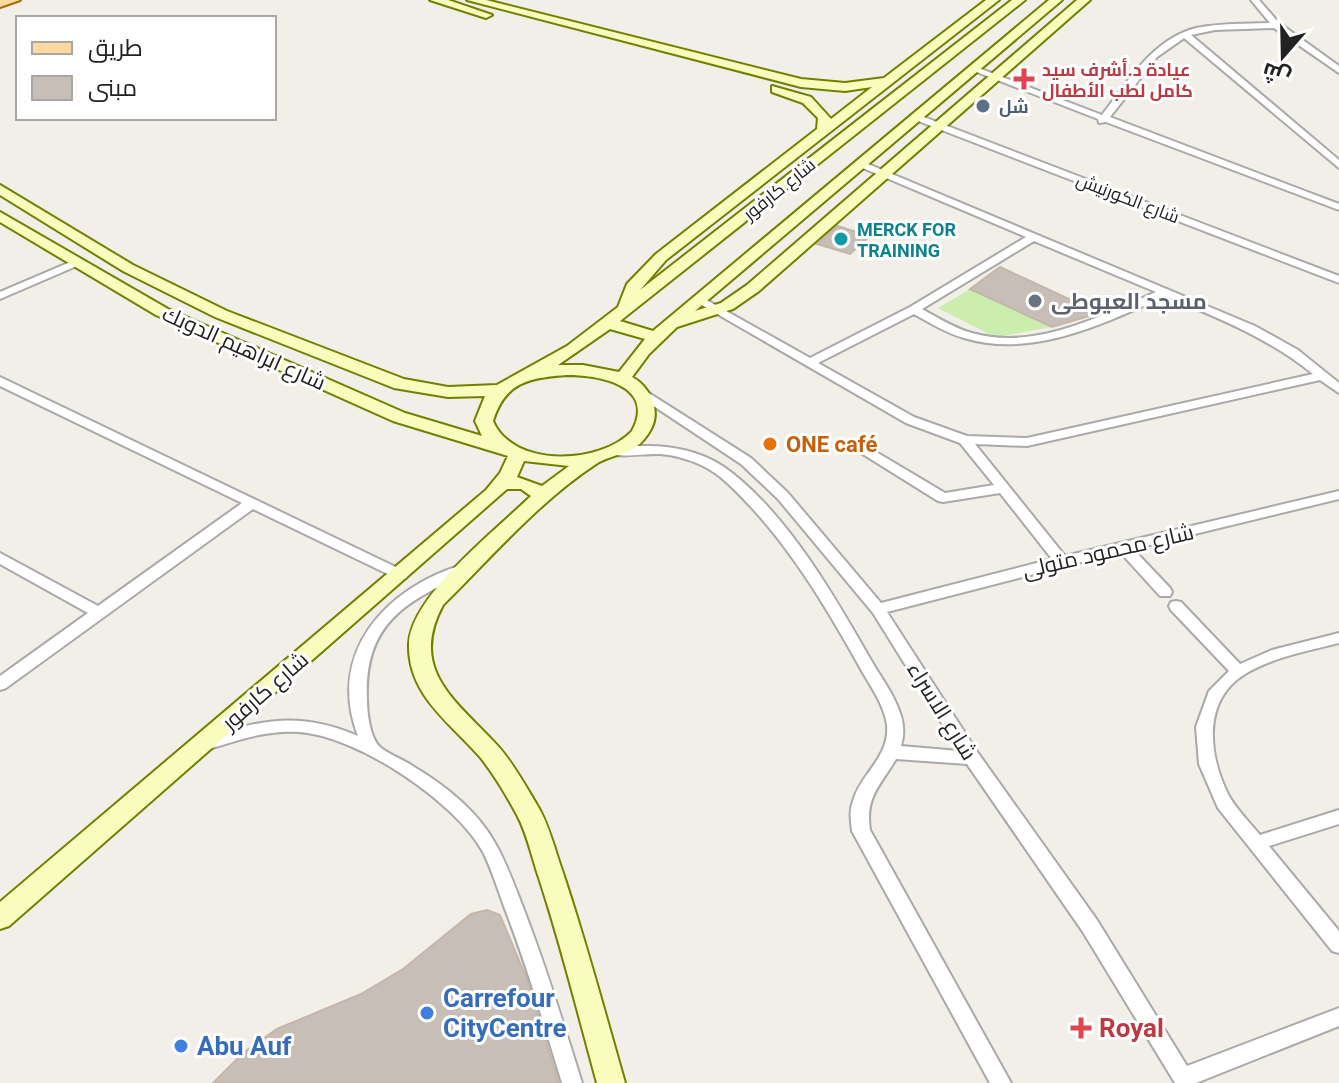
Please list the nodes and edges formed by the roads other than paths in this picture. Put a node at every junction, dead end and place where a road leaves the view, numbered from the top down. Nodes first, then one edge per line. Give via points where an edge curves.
1 (16, 0) edge
2 (436, 0) edge
3 (473, 0) edge
4 (993, 0) edge
5 (1084, 0) edge
6 (1255, 0) edge
7 (1016, 3) edge
8 (0, 4) edge
9 (1047, 4) edge
10 (1276, 25) junction
11 (1185, 34) junction
12 (960, 45) junction
13 (929, 49) junction
14 (973, 69) junction
15 (1339, 70) edge
16 (994, 79) junction
17 (889, 81) junction
18 (833, 87) junction
19 (807, 100) junction
20 (916, 117) junction
21 (1102, 121) junction
22 (940, 126) junction
23 (824, 130) junction
24 (861, 164) junction
25 (1339, 165) edge
26 (771, 171) junction
27 (885, 174) junction
28 (0, 189) edge
29 (762, 203) junction
30 (1339, 207) edge
31 (0, 216) edge
32 (1033, 237) junction
33 (75, 263) junction
34 (1339, 280) edge
35 (1166, 292) junction
36 (0, 296) edge
37 (699, 300) junction
38 (914, 309) junction
39 (625, 310) junction
40 (717, 310) junction
41 (608, 323) junction
42 (670, 324) junction
43 (656, 337) junction
44 (809, 363) junction
45 (536, 373) junction
46 (1322, 376) junction
47 (622, 379) junction
48 (0, 381) edge
49 (423, 389) junction
50 (1339, 389) edge
51 (500, 390) junction
52 (640, 393) junction
53 (399, 417) junction
54 (965, 440) junction
55 (851, 443) dead end
56 (511, 451) junction
57 (602, 456) junction
58 (502, 484) junction
59 (1004, 488) junction
60 (1339, 495) edge
61 (541, 497) junction
62 (250, 504) junction
63 (1124, 548) junction
64 (0, 558) edge
65 (1062, 562) junction
66 (465, 568) junction
67 (401, 575) junction
68 (1165, 592) dead end
69 (1176, 606) dead end
70 (878, 609) junction
71 (99, 613) junction
72 (1339, 638) edge
73 (1238, 671) junction
74 (0, 684) edge
75 (203, 745) junction
76 (372, 749) junction
77 (892, 752) junction
78 (972, 758) junction
79 (1339, 817) edge
80 (1257, 843) junction
81 (0, 918) edge
82 (1339, 945) edge
83 (1339, 1017) edge
84 (1185, 1080) edge
85 (572, 1083) edge
86 (611, 1083) edge
87 (1001, 1083) edge

1 - 8 main road
2 - 19 street
3 - 18 street
4 - 13 street
5 - 16 street
6 - 10 street
7 - 9 street
7 - 12 street, شارع كارفور
9 - 14 street, شارع كارفور
10 - 11 street
10 - 15 street
11 - 21 street via 1151,60
11 - 25 street
12 - 13 street
12 - 29 street, شارع كارفور
13 - 17 street
14 - 16 street
14 - 20 street, شارع كارفور
16 - 21 street
16 - 22 street
17 - 18 street
17 - 23 street
18 - 19 street via 840,93 836,99
19 - 23 street via 825,117
20 - 22 street, شارع الكورنيش
20 - 24 street, شارع كارفور
21 - 30 street
22 - 27 street
22 - 34 street, شارع الكورنيش
23 - 26 street
24 - 27 street
24 - 37 street, شارع كارفور
26 - 29 street
26 - 39 street via 650,266 633,287
27 - 32 street
27 - 40 street via 753,288
28 - 49 street, شارع ابراهيم الدوبك via 187,299 379,377
29 - 39 street, شارع كارفور
31 - 33 street, شارع ابراهيم الدوبك
32 - 35 street
32 - 38 street
33 - 36 street
33 - 53 street, شارع ابراهيم الدوبك via 162,312
35 - 38 street via 1081,328 1016,341 975,338
35 - 46 street via 1251,328
37 - 40 street
37 - 42 street, شارع كارفور
38 - 44 street
39 - 41 street, شارع كارفور
40 - 42 street
40 - 44 street
41 - 43 street
41 - 45 street, شارع كارفور
42 - 43 street, شارع كارفور
43 - 47 street, شارع كارفور
44 - 54 street via 910,420
45 - 47 street via 581,369
45 - 51 street
46 - 50 street
46 - 54 street via 1027,442
47 - 52 street
48 - 62 street
49 - 51 street, شارع ابراهيم الدوبك
49 - 53 street
51 - 56 street via 486,413 487,425
52 - 57 street via 647,418 641,431 630,443
52 - 70 street, شارع الاسراء via 746,461 783,496
53 - 56 street, شارع ابراهيم الدوبك
54 - 59 street
55 - 59 street via 943,498
56 - 57 street via 554,462
56 - 58 street, شارع كارفور
57 - 61 street
57 - 77 street, شارع الاسراء via 656,450 696,458 718,469 767,516 827,595 888,705 896,728
58 - 61 street via 530,485
58 - 67 street, شارع كارفور
59 - 65 street
60 - 63 street, شارع محمود متولى
61 - 66 street
62 - 67 street
62 - 71 street
63 - 65 street, شارع محمود متولى
63 - 68 street
64 - 71 street
65 - 70 street, شارع محمود متولى
66 - 76 street via 411,595 372,637 356,689 359,719
66 - 86 street via 424,621 422,665 443,705 490,753 530,814
67 - 75 street, شارع كارفور
69 - 73 street
70 - 78 street, شارع الاسراء
71 - 74 street
72 - 73 street via 1277,654
73 - 80 street via 1215,695 1204,727 1207,764 1224,803
75 - 76 street via 239,731 288,725 344,734
75 - 81 street, شارع كارفور
76 - 85 street via 445,796 491,851 526,938
77 - 78 street
77 - 87 street via 859,800 861,831
78 - 84 street, شارع الاسراء via 1090,926
79 - 80 street
80 - 82 street
83 - 84 street

